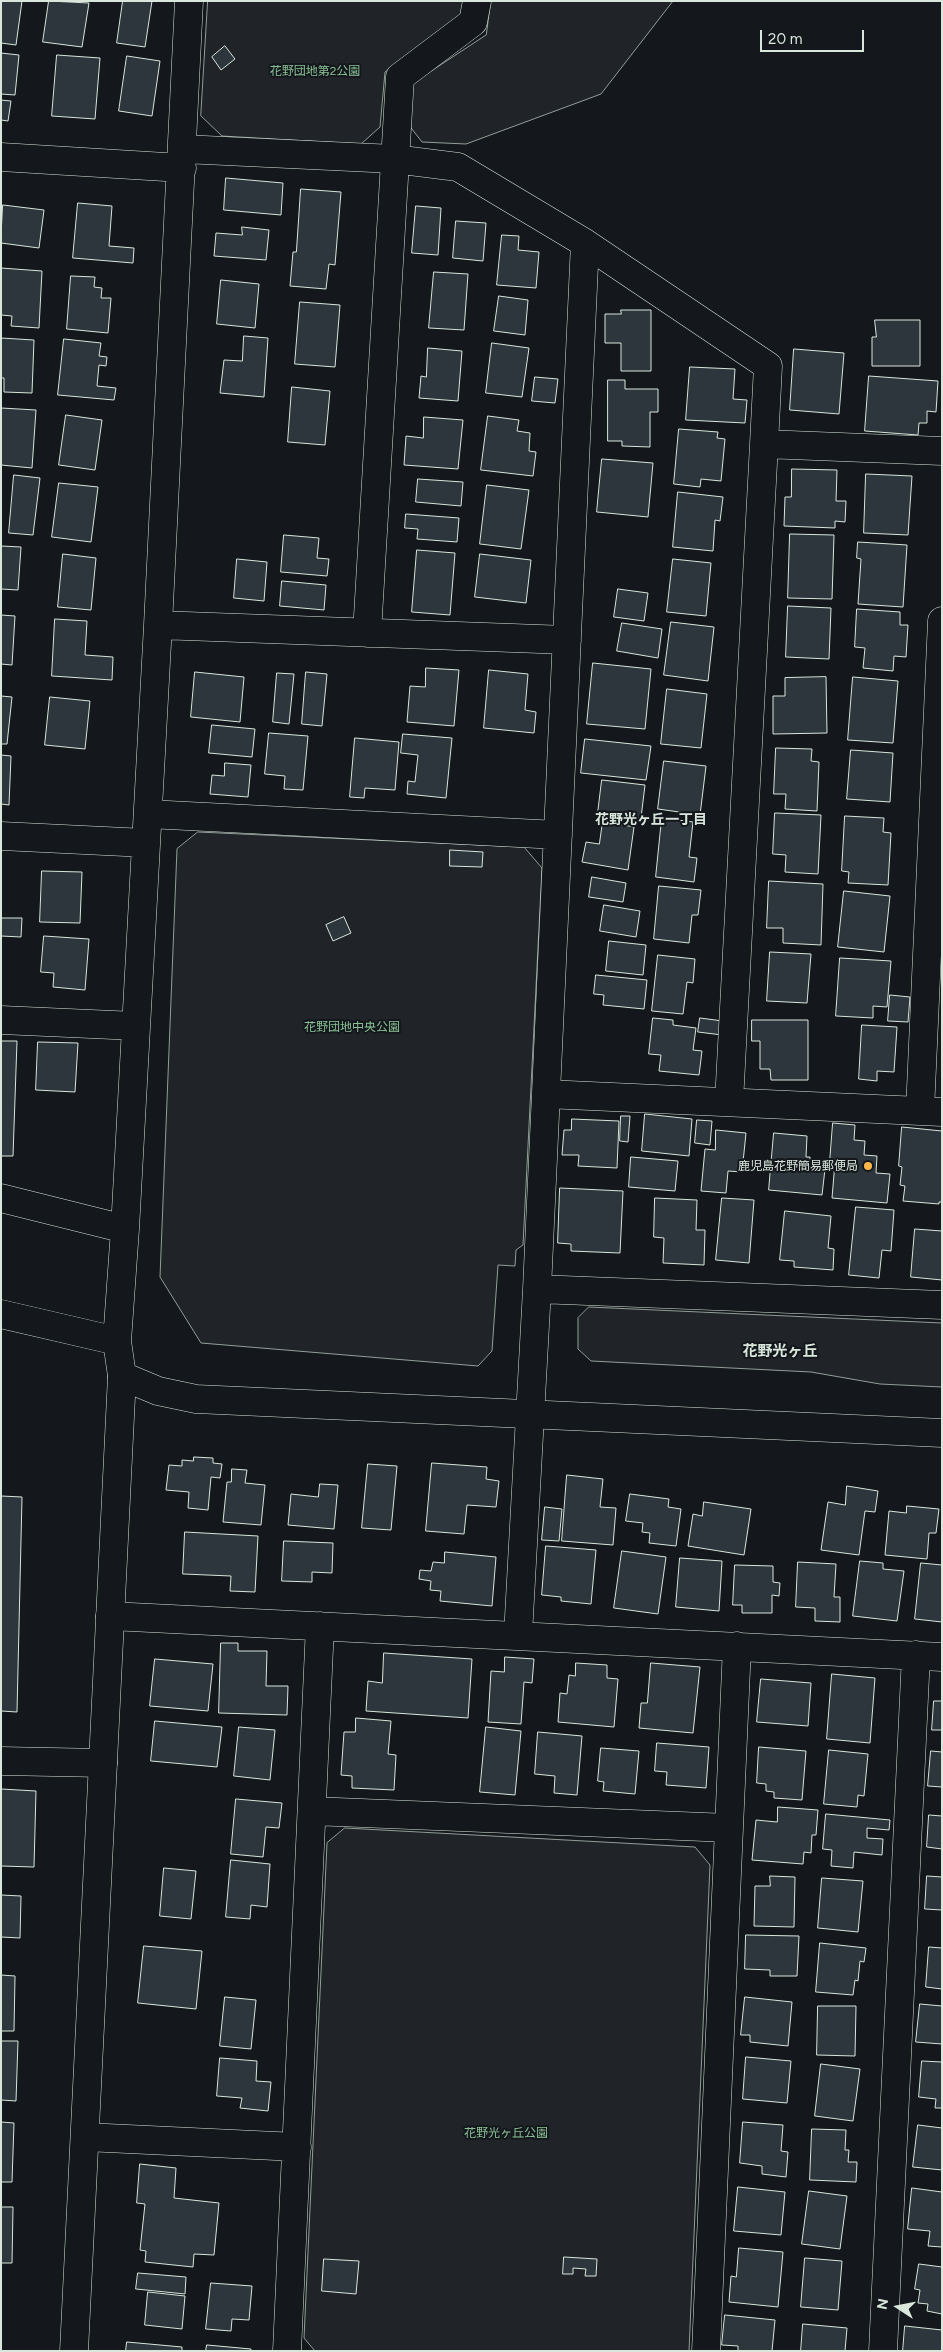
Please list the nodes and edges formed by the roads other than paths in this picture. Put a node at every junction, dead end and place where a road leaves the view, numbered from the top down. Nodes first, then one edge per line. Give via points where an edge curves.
1 (189, 1) edge
2 (477, 1) edge
3 (1, 157) edge
4 (182, 159) junction
5 (394, 159) junction
6 (585, 243) junction
7 (764, 444) junction
8 (942, 451) edge
9 (942, 621) edge
10 (158, 625) junction
11 (366, 633) junction
12 (567, 640) junction
13 (148, 814) junction
14 (558, 835) junction
15 (1, 836) edge
16 (146, 843) junction
17 (1, 1020) edge
18 (136, 1026) junction
19 (546, 1094) junction
20 (729, 1102) junction
21 (931, 1111) edge
22 (1, 1198) edge
23 (125, 1229) junction
24 (537, 1289) junction
25 (942, 1305) edge
26 (1, 1314) edge
27 (117, 1341) junction
28 (122, 1376) junction
29 (529, 1416) junction
30 (942, 1433) edge
31 (110, 1616) junction
32 (320, 1626) junction
33 (518, 1636) junction
34 (737, 1646) junction
35 (929, 1656) edge
36 (1, 1761) edge
37 (103, 1763) junction
38 (312, 1811) junction
39 (729, 1828) junction
40 (85, 2137) junction
41 (297, 2146) junction
42 (74, 2351) edge
43 (287, 2351) edge
44 (706, 2351) edge
45 (883, 2351) edge

1 - 4 street
2 - 5 street via 473,22 400,77
3 - 4 street
4 - 5 street
4 - 10 street
5 - 6 street via 458,167
5 - 11 street
6 - 7 street via 768,366
6 - 12 street
7 - 8 street
7 - 20 street
9 - 21 street
10 - 11 street
10 - 13 street
11 - 12 street
12 - 14 street
13 - 14 street
13 - 16 street
14 - 19 street
15 - 16 street
16 - 18 street
17 - 18 street
18 - 23 street
19 - 20 street
19 - 24 street
20 - 21 street
22 - 23 street
23 - 27 street
24 - 25 street
24 - 29 street
26 - 27 street
27 - 28 street
28 - 29 street via 158,1391 196,1399
28 - 31 street
29 - 30 street
29 - 33 street
31 - 32 street
31 - 37 street
32 - 33 street
32 - 38 street
33 - 34 street
34 - 35 street
34 - 39 street
35 - 45 street
36 - 37 street
37 - 40 street
38 - 39 street
38 - 41 street
39 - 44 street
40 - 41 street
40 - 42 street
41 - 43 street

